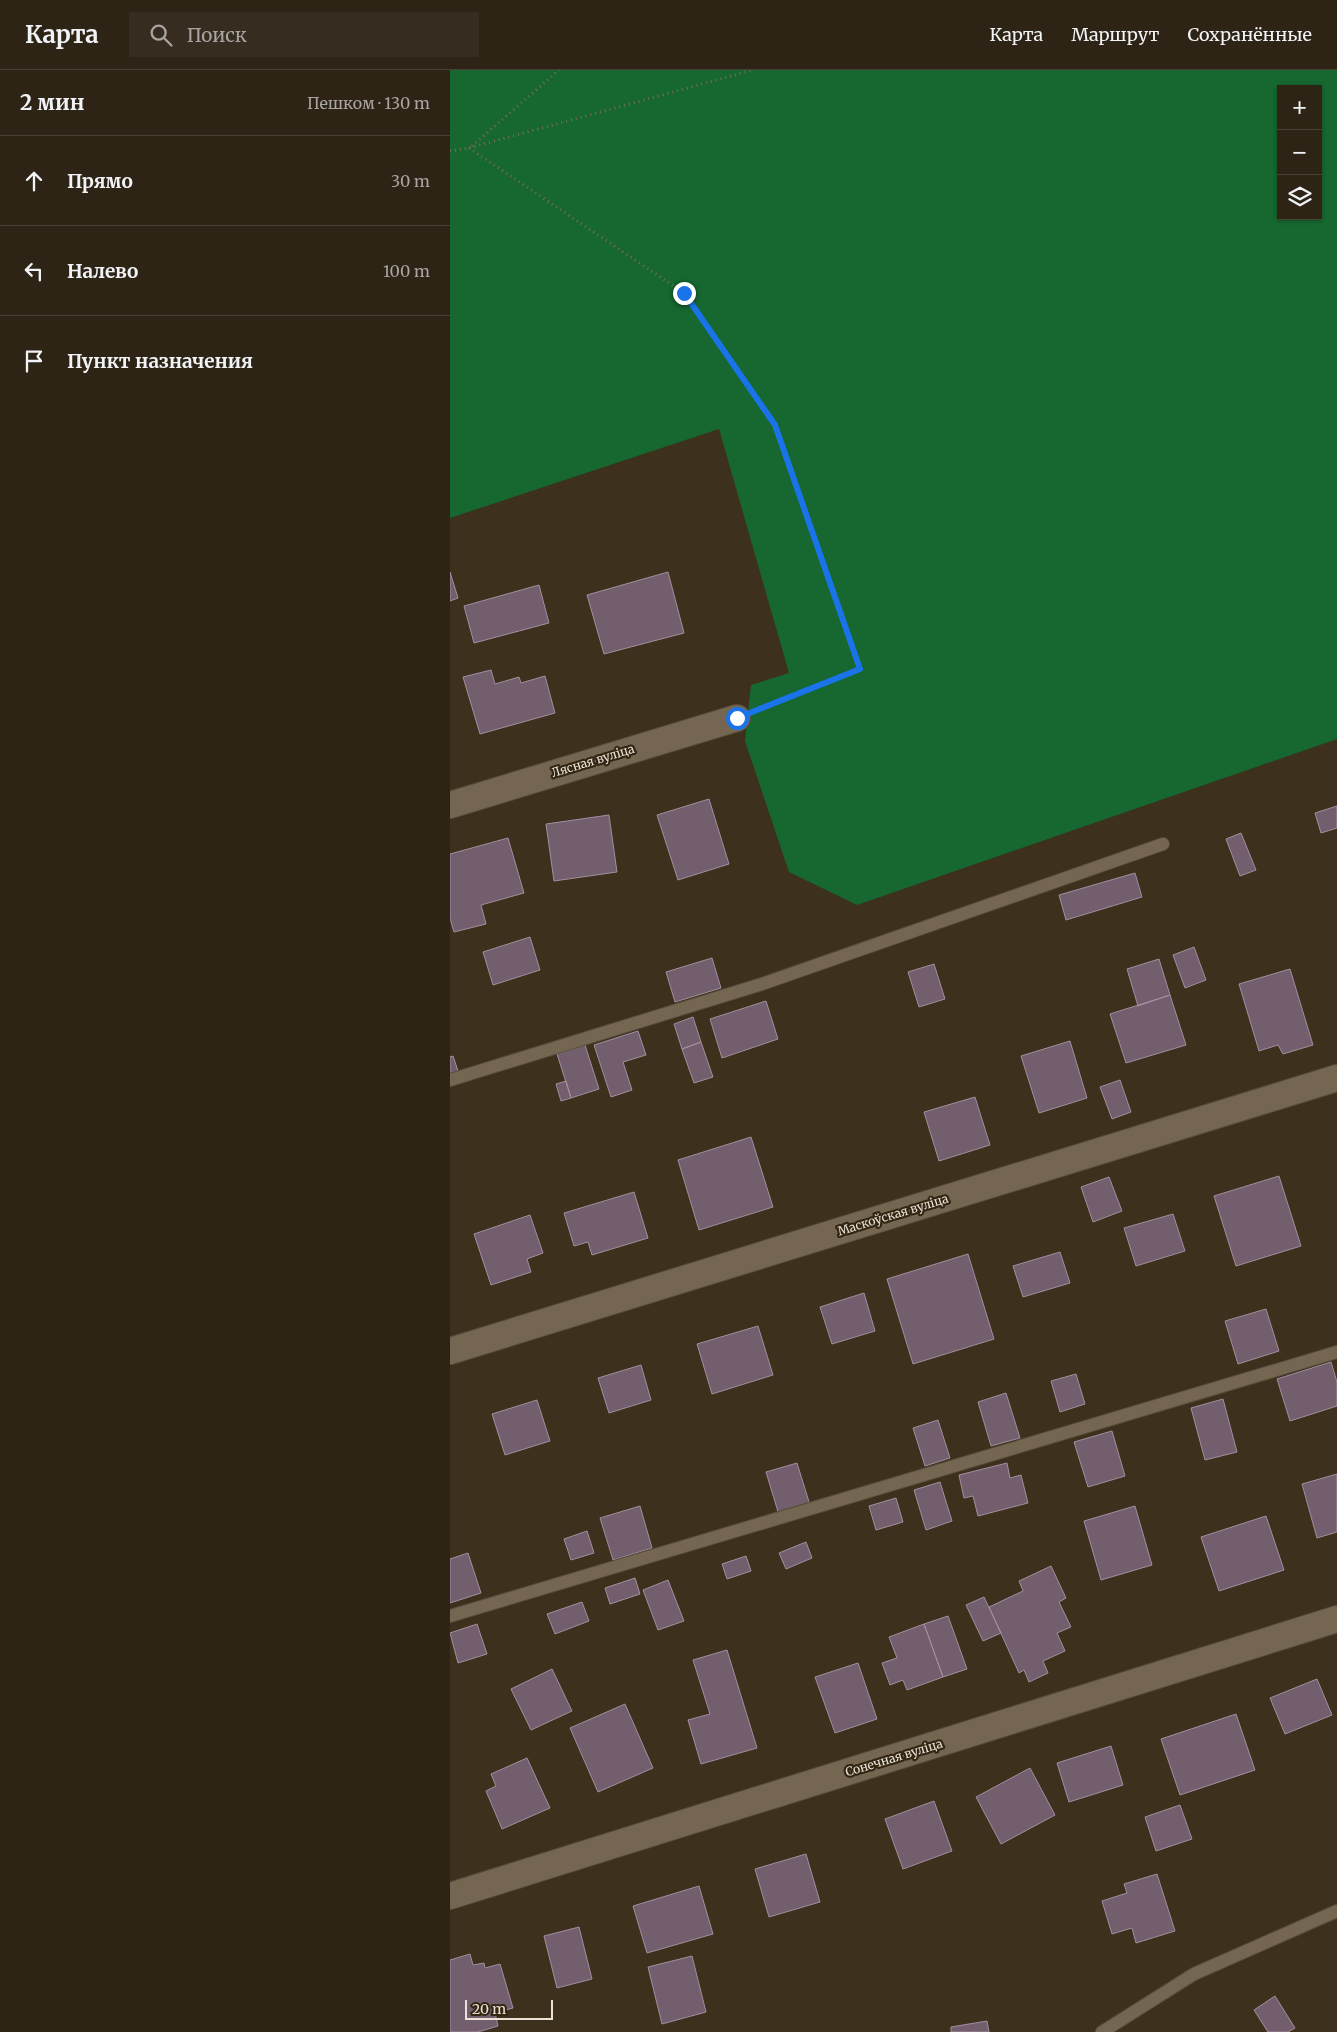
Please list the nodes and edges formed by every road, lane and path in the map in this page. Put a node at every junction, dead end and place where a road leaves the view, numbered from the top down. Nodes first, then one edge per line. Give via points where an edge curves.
1 (559, 70) edge
2 (753, 70) edge
3 (469, 148) junction
4 (450, 151) edge
5 (737, 718) joint
6 (450, 805) edge
7 (1163, 844) dead end
8 (1337, 1078) edge
9 (450, 1080) edge
10 (450, 1351) edge
11 (1337, 1352) edge
12 (450, 1616) edge
13 (1337, 1620) edge
14 (450, 1896) edge
15 (1337, 1911) edge
16 (1102, 2032) edge

1 - 3 path
2 - 3 path
3 - 4 path
3 - 5 path via 684,293 775,425 860,669
5 - 6 street, Лясная вуліца
7 - 9 lane via 762,984
8 - 10 street, Маскоўская вуліца
11 - 12 lane
13 - 14 street, Сонечная вуліца
15 - 16 lane via 1194,1974

